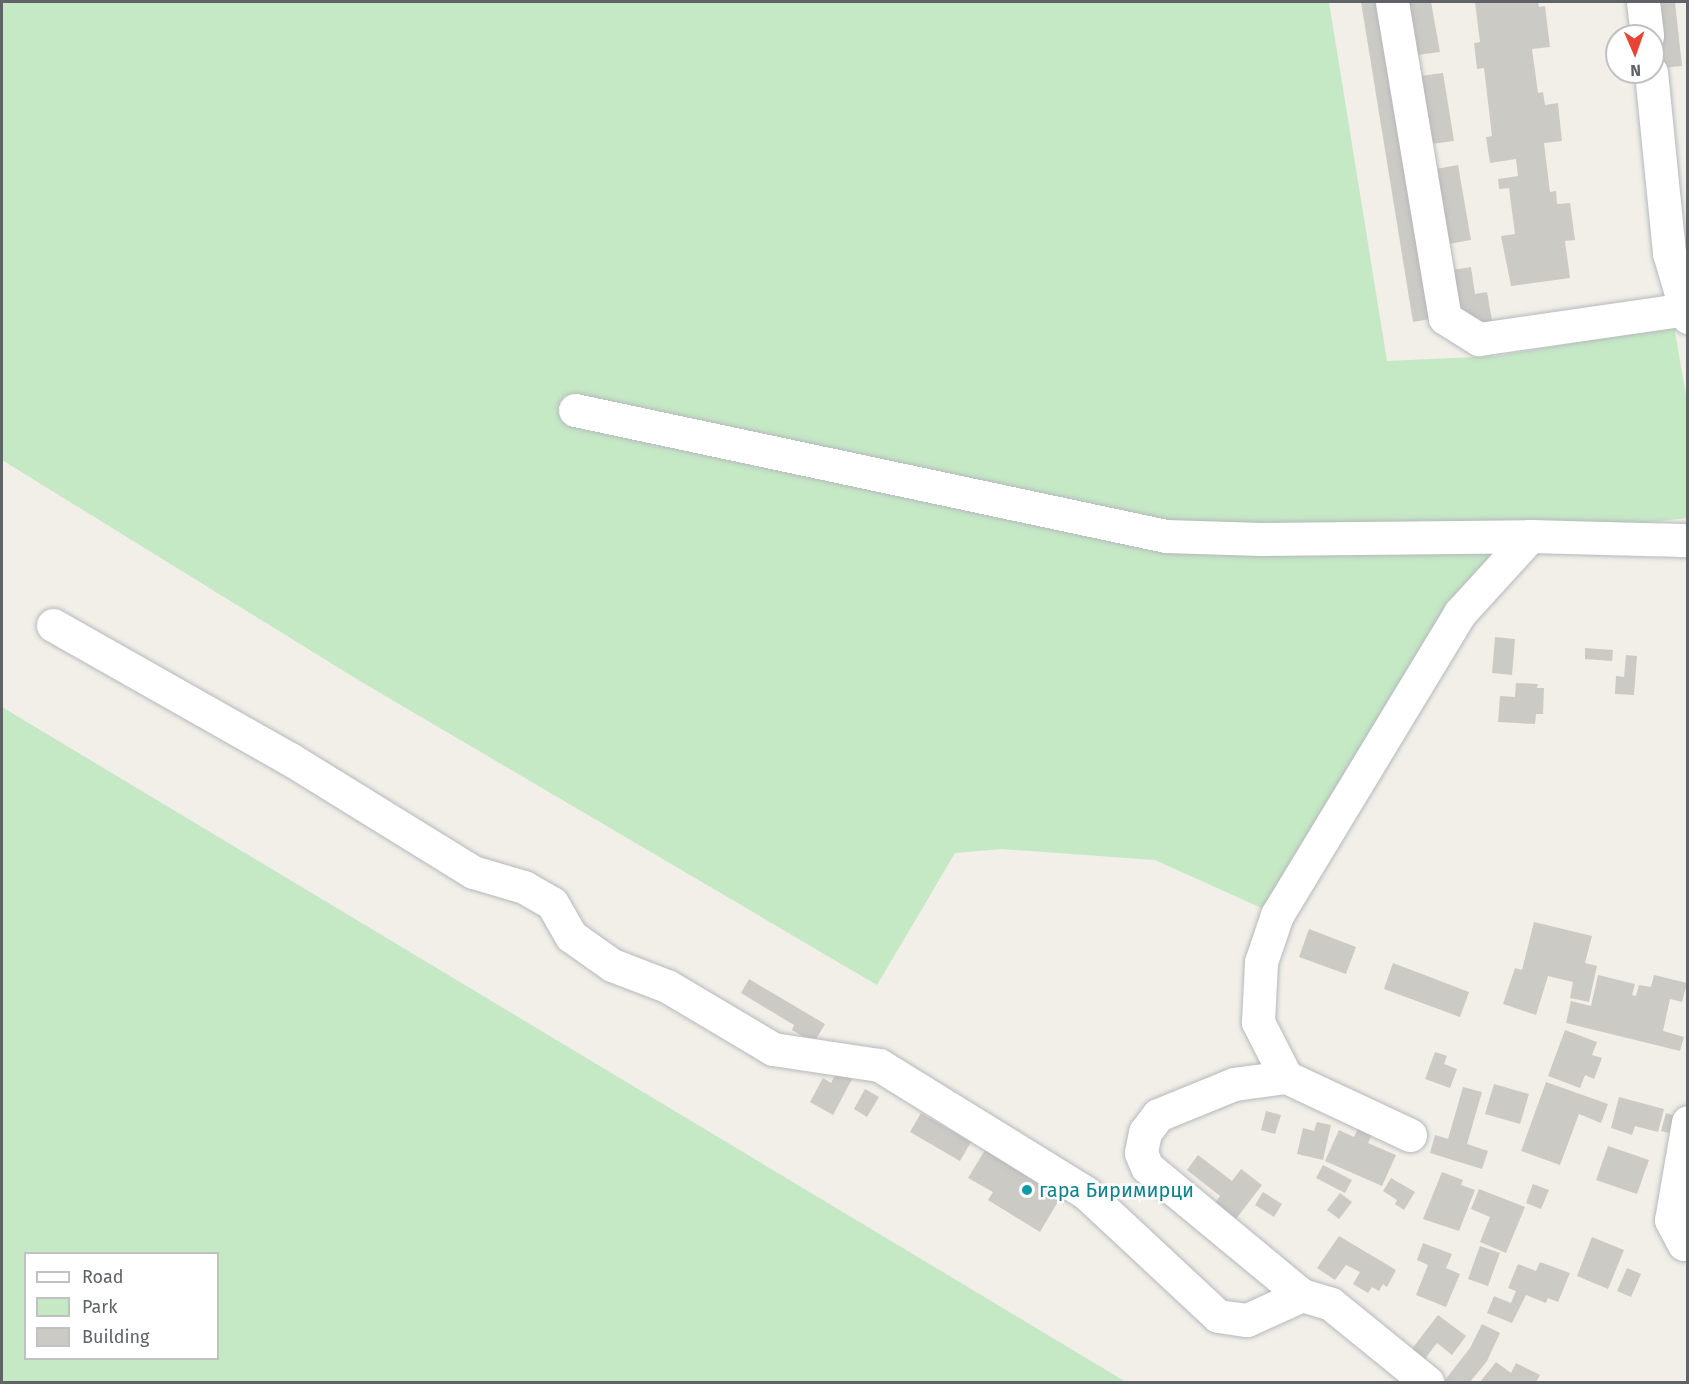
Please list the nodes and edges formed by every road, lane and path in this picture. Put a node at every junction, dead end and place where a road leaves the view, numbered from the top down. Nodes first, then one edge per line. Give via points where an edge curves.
1 (1392, 2) edge
2 (1643, 2) edge
3 (1646, 24) edge
4 (1652, 84) edge
5 (1687, 313) edge
6 (575, 410) dead end
7 (1530, 536) junction
8 (1688, 540) edge
9 (53, 625) dead end
10 (1286, 1077) junction
11 (1688, 1122) edge
12 (1410, 1135) dead end
13 (1688, 1244) edge
14 (1302, 1295) junction
15 (1427, 1383) edge

1 - 5 street via 1445,318 1479,339
2 - 3 street
4 - 5 street via 1670,253
6 - 7 street via 1166,536
7 - 8 street
7 - 10 street via 1460,613 1277,915 1261,962 1258,1022
9 - 14 street via 290,759 473,872 524,887 552,903 571,936 612,965 667,986 773,1049 879,1065 1086,1193 1218,1316 1248,1320
10 - 12 street
10 - 14 street via 1234,1084 1158,1115 1144,1132 1141,1152 1147,1167
11 - 13 street via 1671,1220 1684,1244
14 - 15 street via 1331,1304

